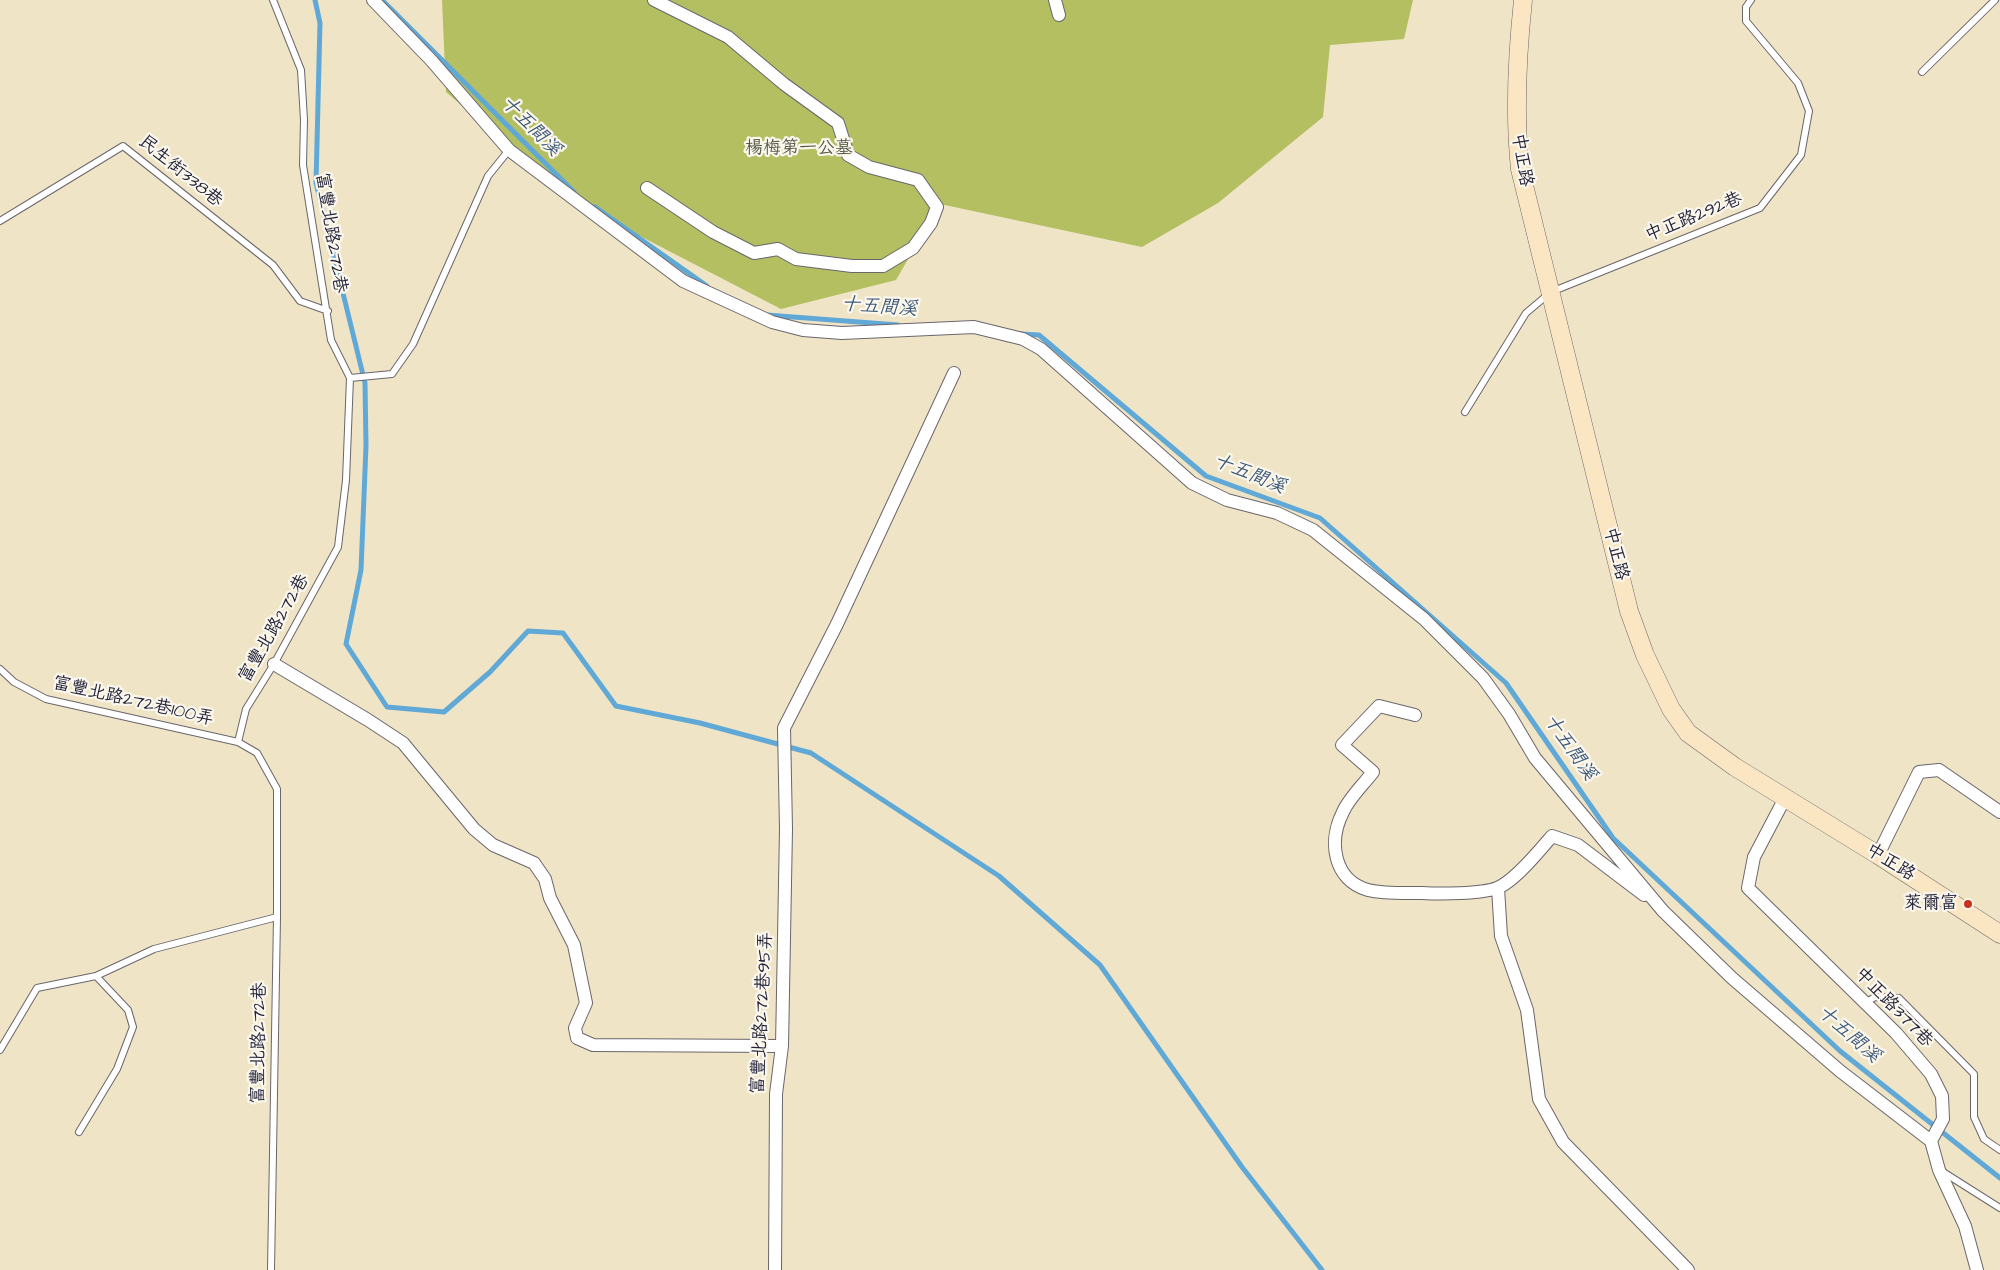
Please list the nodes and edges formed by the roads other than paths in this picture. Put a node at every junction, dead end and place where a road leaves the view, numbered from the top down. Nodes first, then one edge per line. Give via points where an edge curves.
1 (273, 0) edge
2 (373, 0) edge
3 (654, 0) edge
4 (1055, 0) edge
5 (1522, 0) edge
6 (1751, 0) edge
7 (1995, 0) edge
8 (1059, 15) dead end
9 (1922, 72) dead end
10 (508, 150) junction
11 (648, 188) dead end
12 (0, 221) edge
13 (1551, 292) junction
14 (328, 311) junction
15 (954, 373) dead end
16 (351, 378) junction
17 (1465, 412) dead end
18 (274, 664) junction
19 (0, 669) edge
20 (1414, 715) dead end
21 (238, 742) junction
22 (1785, 798) junction
23 (2000, 812) edge
24 (1878, 855) junction
25 (1498, 888) junction
26 (1664, 911) junction
27 (277, 917) junction
28 (2000, 934) edge
29 (96, 976) junction
30 (1865, 1003) junction
31 (782, 1046) junction
32 (0, 1050) edge
33 (79, 1132) dead end
34 (1931, 1141) junction
35 (2000, 1150) edge
36 (1939, 1170) junction
37 (2000, 1208) edge
38 (271, 1270) edge
39 (775, 1270) edge
40 (1688, 1270) edge
41 (1977, 1270) edge

1 - 14 lane, 富豐北路272巷 via 301,70 303,165
2 - 10 street via 431,60
3 - 11 street via 728,38 838,123 848,155 869,167 918,180 937,207 931,223 913,248 883,266 852,266 796,259 778,249 754,253 712,232
4 - 8 street
5 - 13 street, 中正路 via 1515,113 1520,169
6 - 13 lane, 中正路292巷 via 1746,7 1746,21 1798,83 1809,111 1801,155 1760,208
7 - 9 lane
10 - 16 lane via 488,176 413,344 392,374
10 - 26 street via 682,281 772,322 803,330 842,333 974,327 1023,339 1041,349 1192,484 1227,500 1277,512 1313,530 1424,619 1483,678 1535,758
12 - 14 lane, 民生街338巷 via 123,146 273,265 300,301
13 - 17 lane, 中正路292巷 via 1526,314
13 - 22 street, 中正路 via 1629,611 1645,655 1671,709 1688,733
14 - 16 lane, 富豐北路272巷 via 331,340
15 - 31 street, 富豐北路272巷95弄 via 842,615 784,728 786,829
16 - 18 lane, 富豐北路272巷 via 346,480 338,547
18 - 21 lane, 富豐北路272巷 via 246,709
18 - 31 street via 403,744 474,829 493,845 534,863 545,879 550,898 574,944 586,1003 575,1028 577,1038 593,1045
19 - 21 lane, 富豐北路272巷100弄 via 14,682 46,699
20 - 25 street via 1379,706 1342,744 1373,772 1343,812 1333,846 1342,871 1358,886 1373,891 1449,894
21 - 27 lane, 富豐北路272巷 via 257,752 277,789
22 - 24 street, 中正路
22 - 30 street, 中正路377巷 via 1754,857 1748,888
23 - 24 street via 1939,770 1919,772
24 - 28 street, 中正路
25 - 26 street via 1528,864 1552,836 1578,846
25 - 40 street via 1501,936 1528,1010 1539,1099 1563,1142
26 - 34 street via 1732,978 1840,1071
27 - 29 lane via 154,949
27 - 38 lane, 富豐北路272巷
29 - 32 lane via 37,988
29 - 33 lane via 128,1010 133,1028 117,1069
30 - 34 street, 中正路377巷 via 1931,1074 1942,1096 1944,1119
30 - 35 lane via 1874,997 1898,998 1974,1074 1974,1117 1984,1139
31 - 39 street, 富豐北路272巷95弄 via 776,1094
34 - 36 street
36 - 37 lane
36 - 41 street via 1965,1226

